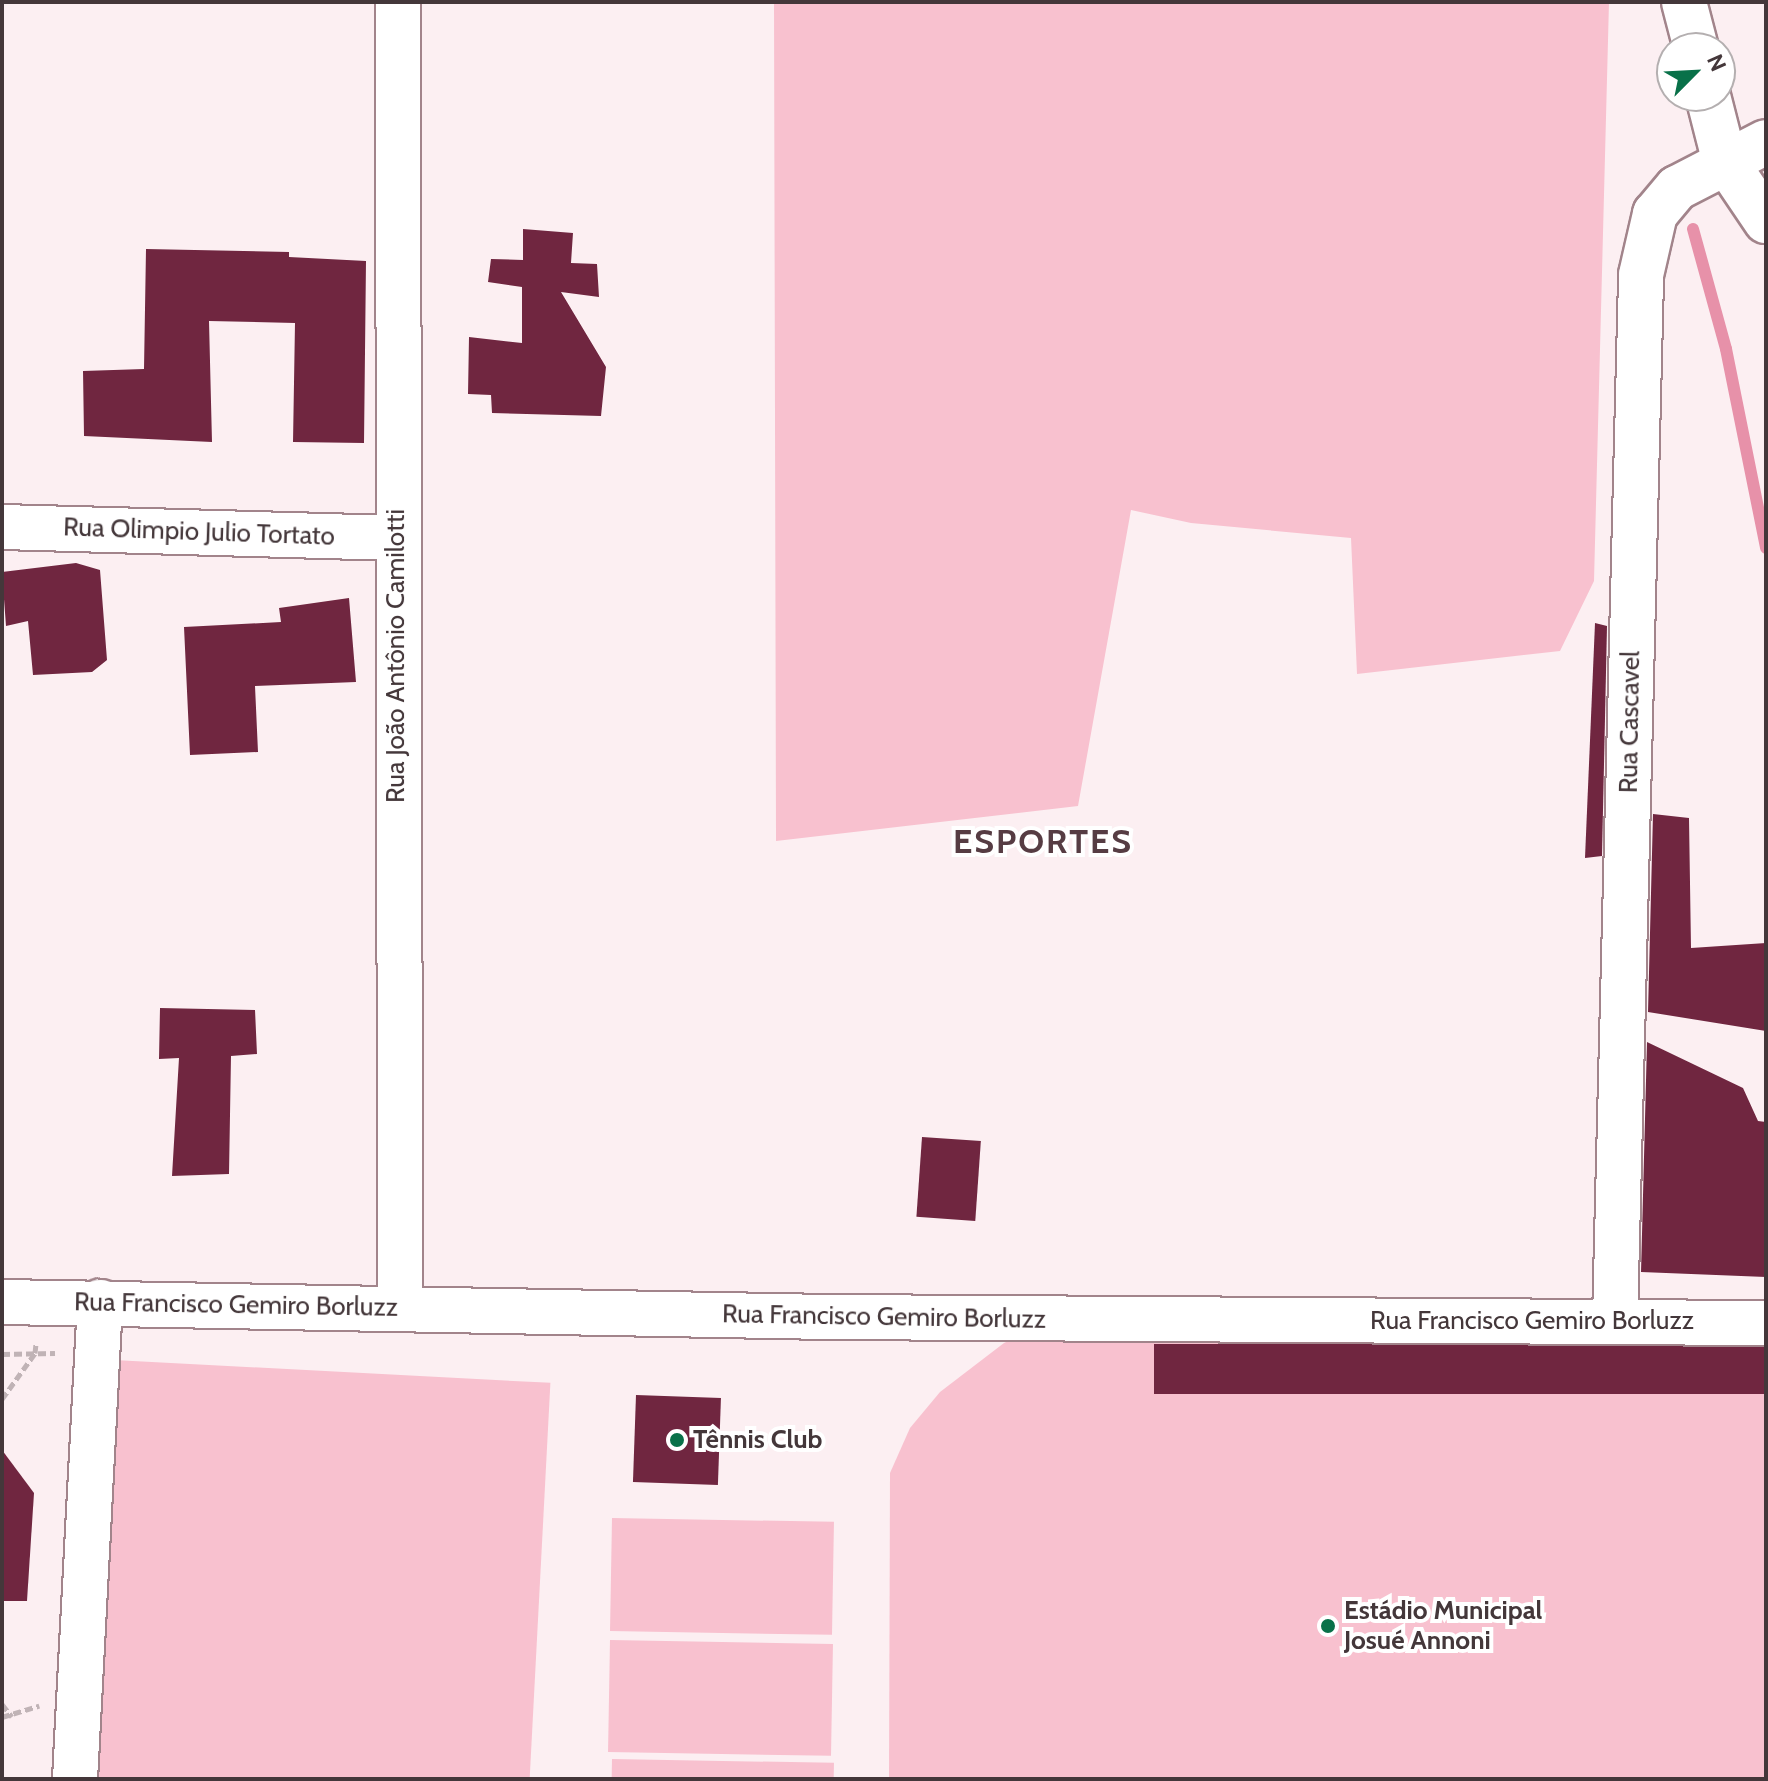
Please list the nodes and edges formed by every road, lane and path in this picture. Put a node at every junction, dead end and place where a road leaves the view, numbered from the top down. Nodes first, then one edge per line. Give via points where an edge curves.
1 (398, 2) edge
2 (1684, 2) edge
3 (1692, 32) edge
4 (1712, 112) edge
5 (1766, 142) edge
6 (1724, 159) junction
7 (1766, 221) edge
8 (2, 527) edge
9 (395, 538) junction
10 (2, 1302) edge
11 (100, 1302) junction
12 (400, 1309) junction
13 (1615, 1320) junction
14 (1766, 1323) edge
15 (35, 1353) dead end
16 (2, 1399) edge
17 (2, 1704) edge
18 (12, 1717) dead end
19 (75, 1779) edge

1 - 9 street, Rua João Antônio Camilotti
2 - 3 street
4 - 6 street
5 - 6 street, Rua Cascavel
6 - 7 street
6 - 13 street, Rua Cascavel via 1677,188 1655,214 1641,275
8 - 9 street, Rua Olimpio Julio Tortato
9 - 12 street, Rua João Antônio Camilotti
10 - 11 street, Rua Francisco Gemiro Borluzz
11 - 12 street, Rua Francisco Gemiro Borluzz
11 - 19 street
12 - 13 street, Rua Francisco Gemiro Borluzz
13 - 14 street, Rua Francisco Gemiro Borluzz
15 - 16 path
17 - 18 path

